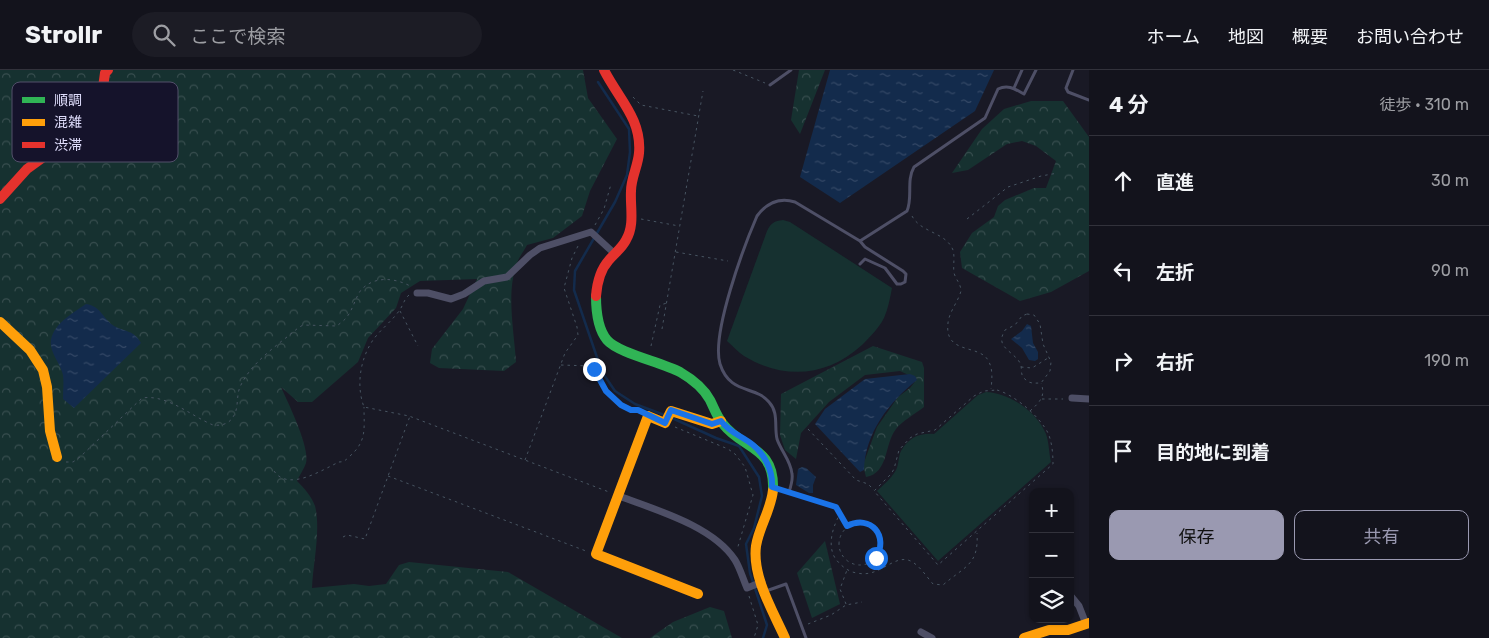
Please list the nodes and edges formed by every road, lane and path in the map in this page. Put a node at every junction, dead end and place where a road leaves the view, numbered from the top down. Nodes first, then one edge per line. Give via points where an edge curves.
1 (108, 70) edge
2 (604, 70) edge
3 (733, 70) edge
4 (791, 70) edge
5 (1022, 70) edge
6 (1036, 70) edge
7 (1073, 70) edge
8 (104, 82) edge
9 (770, 85) joint
10 (1014, 88) junction
11 (703, 91) dead end
12 (634, 98) dead end
13 (1089, 100) edge
14 (699, 116) junction
15 (37, 162) edge
16 (1058, 173) dead end
17 (611, 184) dead end
18 (0, 199) edge
19 (908, 209) junction
20 (632, 217) junction
21 (967, 219) dead end
22 (680, 226) junction
23 (587, 233) junction
24 (860, 242) junction
25 (675, 252) junction
26 (615, 254) junction
27 (728, 261) dead end
28 (860, 264) dead end
29 (417, 293) junction
30 (666, 303) junction
31 (400, 310) junction
32 (0, 322) edge
33 (662, 329) dead end
34 (418, 346) dead end
35 (651, 346) dead end
36 (1049, 357) junction
37 (561, 365) junction
38 (1021, 368) junction
39 (1041, 383) junction
40 (991, 391) junction
41 (1072, 398) joint
42 (1042, 399) junction
43 (1089, 400) edge
44 (364, 407) junction
45 (1030, 412) junction
46 (410, 416) junction
47 (648, 416) junction
48 (721, 421) junction
49 (665, 423) junction
50 (808, 429) dead end
51 (57, 457) joint
52 (525, 460) junction
53 (274, 472) dead end
54 (388, 476) junction
55 (772, 487) junction
56 (874, 491) junction
57 (789, 492) junction
58 (620, 496) junction
59 (836, 507) joint
60 (840, 514) junction
61 (847, 526) junction
62 (977, 531) junction
63 (343, 537) dead end
64 (596, 554) junction
65 (736, 560) junction
66 (848, 570) junction
67 (764, 586) junction
68 (747, 588) junction
69 (698, 594) dead end
70 (1074, 600) edge
71 (862, 602) dead end
72 (846, 605) junction
73 (1088, 623) edge
74 (802, 627) junction
75 (921, 632) dead end
76 (754, 638) edge
77 (785, 638) edge
78 (806, 638) edge
79 (932, 638) edge
80 (1024, 638) edge

1 - 8 street
2 - 20 street via 633,113 637,129 639,150 631,187
3 - 9 path
4 - 9 lane
5 - 10 lane
6 - 10 lane via 1024,94
7 - 13 lane via 1066,88 1068,92
10 - 19 lane via 998,88 985,118 914,167 909,175
11 - 14 path
12 - 14 path via 641,105
14 - 22 path
15 - 18 street
16 - 21 path via 1008,187
17 - 23 path via 604,209
19 - 24 lane
19 - 40 path via 916,223 945,240 952,249 954,274 961,291 949,319 948,333 956,344 986,357 991,369
20 - 22 path
20 - 26 street via 626,240
22 - 25 path
23 - 26 street via 602,241
23 - 29 street via 540,248 507,277 484,281 452,299
23 - 37 path via 572,258 564,288 578,334
24 - 28 lane via 903,271 905,282 897,284 885,268 865,259
24 - 57 lane via 788,199 770,204 754,222 725,305 718,346 720,364 732,382 770,402 777,439 792,470
25 - 27 path
25 - 30 path
26 - 48 street via 600,275 597,289 596,310 602,334 617,348 676,370 696,383 707,392
29 - 31 path via 408,296
29 - 51 path via 401,280 372,282 361,291 346,318 337,326 303,325 298,328 245,377 234,416 227,423 213,425 168,402 142,398 73,462
30 - 33 path
30 - 35 path via 660,305
31 - 34 path
31 - 44 path via 372,341 365,358 359,380 359,395
32 - 51 street via 35,357 43,370 52,447
36 - 38 path via 1032,368
36 - 38 path via 1038,319 1031,314 1022,316 1005,330 1002,340
36 - 39 path via 1050,371
37 - 47 path via 591,366 612,398
37 - 52 path
38 - 39 path via 1025,380
39 - 42 path
40 - 45 path via 1004,392
40 - 56 path via 974,396 935,430 910,438 899,450 891,474
41 - 42 path
41 - 43 street
42 - 45 path
44 - 46 path
44 - 53 path via 364,438 344,462 300,480 284,480
45 - 62 path via 1048,433 1053,464
46 - 52 path
46 - 54 path
47 - 49 street
47 - 58 street
48 - 49 street via 712,424 671,410
48 - 55 street via 726,429 761,454 769,468
49 - 65 path via 728,449 745,467 753,495
50 - 56 path via 856,480 868,484
52 - 58 path
54 - 63 path via 365,539
54 - 64 path
55 - 57 lane
55 - 67 street via 756,550
56 - 62 path via 938,565
57 - 59 lane
58 - 64 street
58 - 65 street via 699,528
59 - 60 path
60 - 61 path
60 - 66 path via 831,547 838,561
61 - 61 path via 838,544 844,558 856,565 870,563 880,552 878,532 867,524
62 - 66 path via 974,560 943,585 933,584 909,560 901,560 872,574
64 - 69 street
65 - 68 street
66 - 72 path via 840,589
67 - 68 street
67 - 74 lane via 786,584
67 - 77 street
68 - 76 path via 758,625
70 - 73 street
71 - 72 path
72 - 74 path
73 - 80 street
74 - 78 lane
75 - 79 street

